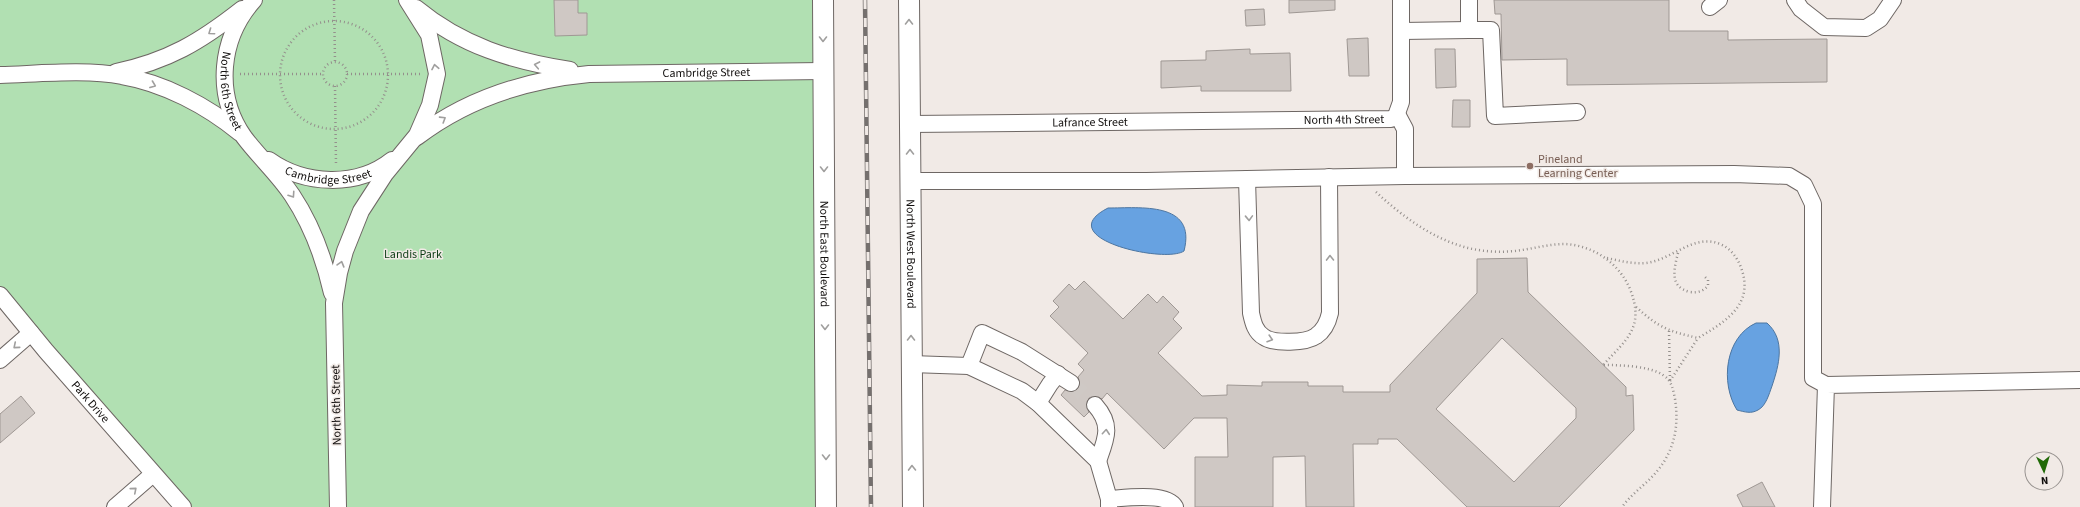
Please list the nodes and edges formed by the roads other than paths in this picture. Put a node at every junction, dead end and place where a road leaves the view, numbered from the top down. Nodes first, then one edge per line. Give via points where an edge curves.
1 (254, 0) edge
2 (407, 0) edge
3 (823, 0) edge
4 (909, 0) edge
5 (1401, 0) edge
6 (1469, 0) edge
7 (1795, 0) edge
8 (1893, 0) edge
9 (1469, 30) junction
10 (1402, 31) junction
11 (823, 72) junction
12 (102, 74) junction
13 (589, 74) junction
14 (0, 75) edge
15 (1577, 112) dead end
16 (1398, 114) junction
17 (1269, 120) joint
18 (910, 124) junction
19 (248, 141) junction
20 (409, 145) junction
21 (1406, 176) junction
22 (1329, 177) junction
23 (1247, 179) junction
24 (910, 181) junction
25 (0, 295) edge
26 (334, 303) junction
27 (31, 333) junction
28 (0, 360) edge
29 (911, 364) junction
30 (969, 366) junction
31 (1058, 374) junction
32 (2080, 380) edge
33 (1071, 384) tunnel mouth
34 (1826, 385) junction
35 (1038, 403) junction
36 (1096, 405) tunnel mouth
37 (1098, 462) junction
38 (154, 474) junction
39 (1109, 503) edge
40 (115, 507) edge
41 (183, 507) edge
42 (338, 507) edge
43 (826, 507) edge
44 (913, 507) edge
45 (1175, 507) edge
46 (1822, 507) edge

1 -> 12 street, Cambridge Street via 211,33 180,52 135,68
1 - 19 street, North 6th Street via 230,38 224,74 230,107
13 -> 2 street, Cambridge Street via 536,65 489,51 452,32
20 -> 2 street, North 6th Street via 417,135 430,105 437,74 429,35
3 -> 11 main road, North East Boulevard
18 -> 4 main road, North West Boulevard
5 - 10 street, North 4th Street
6 - 9 street
7 - 8 street via 1801,10 1824,27 1866,28 1880,19
9 - 10 street
9 - 15 street via 1492,30 1495,116
10 - 16 street, North 4th Street via 1401,102
11 - 13 street, Cambridge Street
11 -> 43 main road, North East Boulevard
12 - 14 street, Cambridge Street
12 -> 19 street, Cambridge Street via 138,80 185,98 216,115
20 -> 13 street, Cambridge Street via 443,118 488,96 539,80
16 - 17 street, North 4th Street via 1386,120
16 - 21 street via 1405,129
17 - 18 street, Lafrance Street
24 -> 18 main road, North West Boulevard
19 - 20 street, Cambridge Street via 271,162 289,171 314,178 336,180 373,171 388,164
19 -> 26 street, North 6th Street via 292,195 310,226 327,272
26 -> 20 street, North 6th Street via 345,251 361,211 385,174
21 - 22 street
21 - 34 street via 1789,176 1804,185 1813,204 1813,378
22 - 23 street
23 -> 22 street via 1251,313 1255,327 1264,337 1278,341 1297,341 1315,337 1327,326 1330,313
23 - 24 street
29 -> 24 main road, North West Boulevard
25 - 27 street, Park Drive
26 - 42 street, North 6th Street
27 -> 28 street
27 - 38 street, Park Drive
29 - 30 street
44 -> 29 main road, North West Boulevard
30 - 31 street via 982,333 1022,352
30 - 35 street via 1022,391
31 - 33 street
31 - 35 street
32 - 34 street
34 - 46 street
35 - 37 street
37 -> 36 street via 1107,433 1103,414
37 - 39 street
40 -> 38 street
38 - 41 street, Park Drive
39 - 45 street via 1162,497

